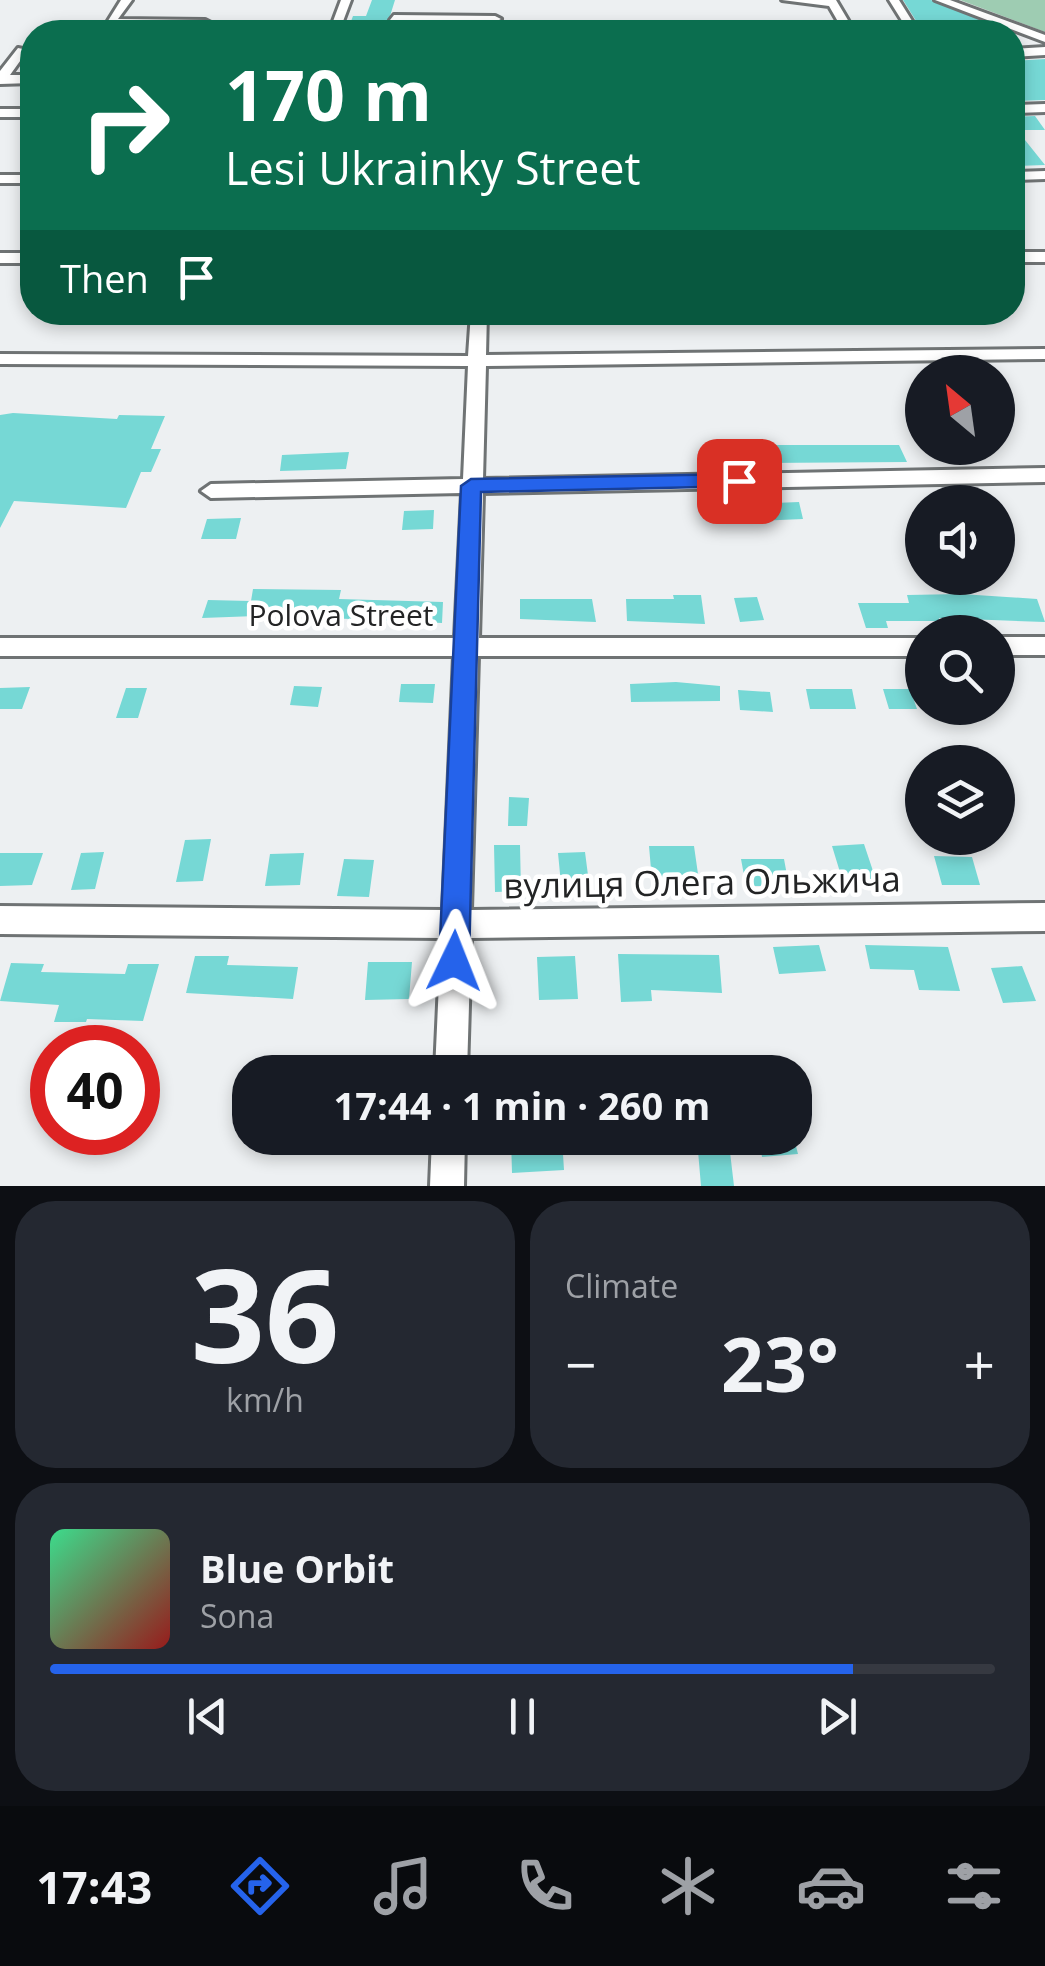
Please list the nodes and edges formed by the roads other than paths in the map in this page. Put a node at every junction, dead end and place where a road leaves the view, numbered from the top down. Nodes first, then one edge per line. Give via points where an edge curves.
1 (127, 0) edge
2 (786, 0) edge
3 (940, 0) edge
4 (966, 0) edge
5 (832, 2) edge
6 (394, 18) dead end
7 (112, 20) edge
8 (419, 20) edge
9 (991, 20) edge
10 (1017, 20) edge
11 (20, 58) edge
12 (0, 79) edge
13 (478, 325) edge
14 (1042, 356) edge
15 (0, 359) edge
16 (476, 362) junction
17 (1045, 476) edge
18 (471, 486) junction
19 (212, 490) dead end
20 (1015, 646) edge
21 (1045, 646) edge
22 (0, 647) edge
23 (905, 647) edge
24 (467, 648) junction
25 (1045, 916) edge
26 (0, 920) edge
27 (456, 924) junction
28 (452, 1055) edge
29 (449, 1155) edge
30 (448, 1186) edge

1 - 7 street
2 - 5 street
3 - 9 street
4 - 10 street
6 - 8 street
11 - 12 street
13 - 16 street
14 - 16 street
15 - 16 street
16 - 18 street
17 - 18 street
18 - 19 street
18 - 24 street
20 - 21 street
22 - 24 street, Polova Street
23 - 24 street, Polova Street
24 - 27 street
25 - 27 street, вулиця Олега Ольжича
26 - 27 street, вулиця Олега Ольжича
27 - 28 street
29 - 30 street

